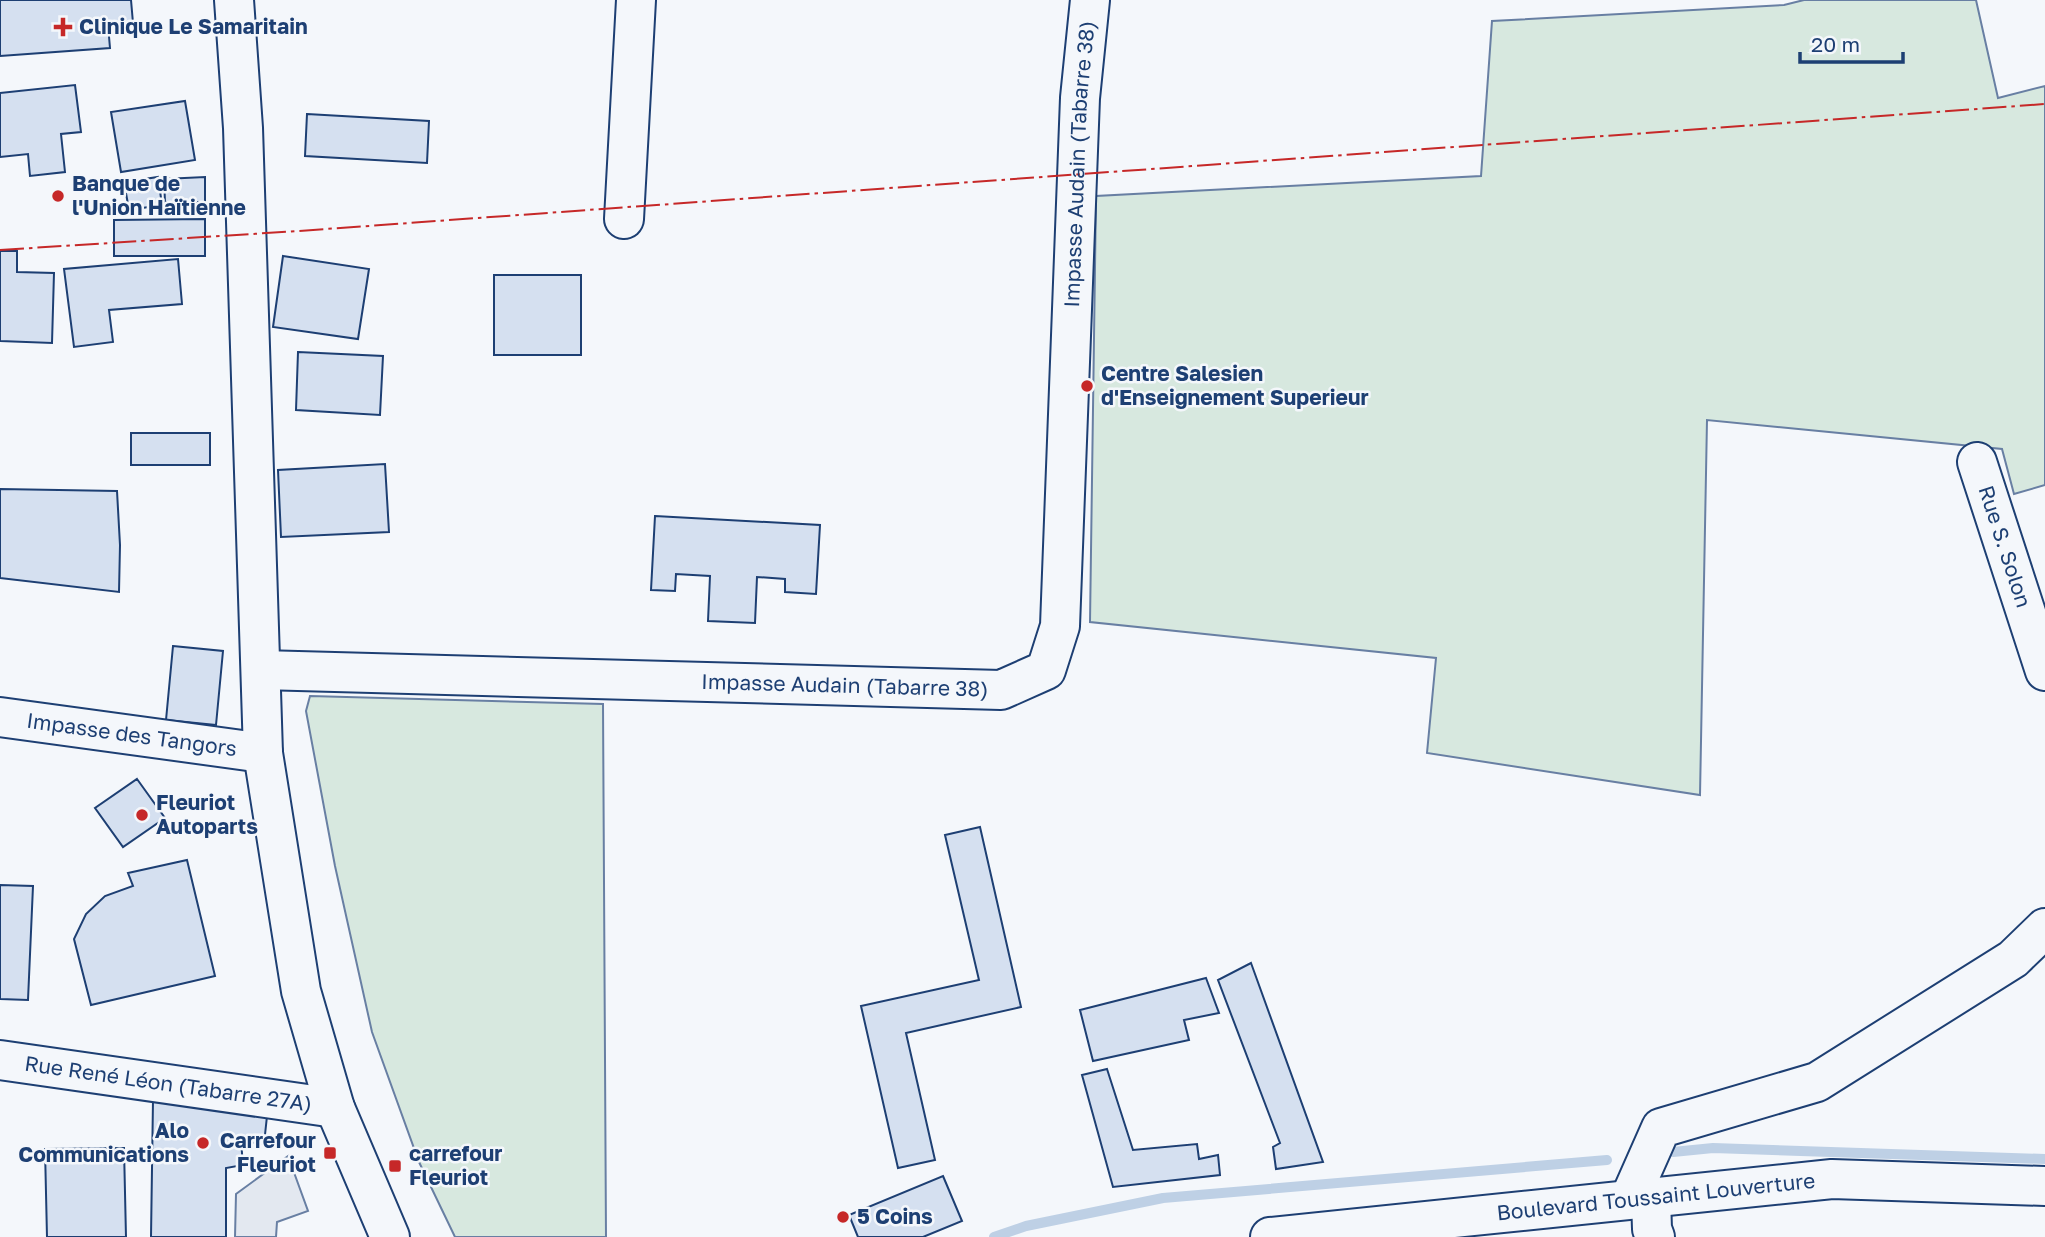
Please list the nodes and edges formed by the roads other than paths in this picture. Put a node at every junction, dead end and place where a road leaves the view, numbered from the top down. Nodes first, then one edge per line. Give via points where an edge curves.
1 (234, 0) edge
2 (636, 0) edge
3 (1090, 0) edge
4 (624, 219) dead end
5 (1977, 462) dead end
6 (261, 670) junction
7 (2045, 671) edge
8 (0, 717) edge
9 (263, 753) junction
10 (2045, 928) edge
11 (0, 1060) edge
12 (335, 1108) junction
13 (2045, 1186) edge
14 (1641, 1199) junction
15 (390, 1237) edge
16 (1270, 1237) edge
17 (1655, 1237) edge

1 - 6 main road via 243,128
2 - 4 main road
3 - 6 main road, Impasse Audain (Tabarre 38) via 1080,98 1060,626 1046,670 1001,690
5 - 7 main road, Rue S. Solon
6 - 9 main road
8 - 9 main road, Impasse des Tangors
9 - 12 main road via 301,991
10 - 14 main road via 2013,959 1817,1082 1661,1128
11 - 12 main road, Rue René Léon (Tabarre 27A)
12 - 15 main road
13 - 14 main road, Boulevard Toussaint Louverture via 1832,1180
14 - 16 main road, Boulevard Toussaint Louverture
14 - 17 main road

